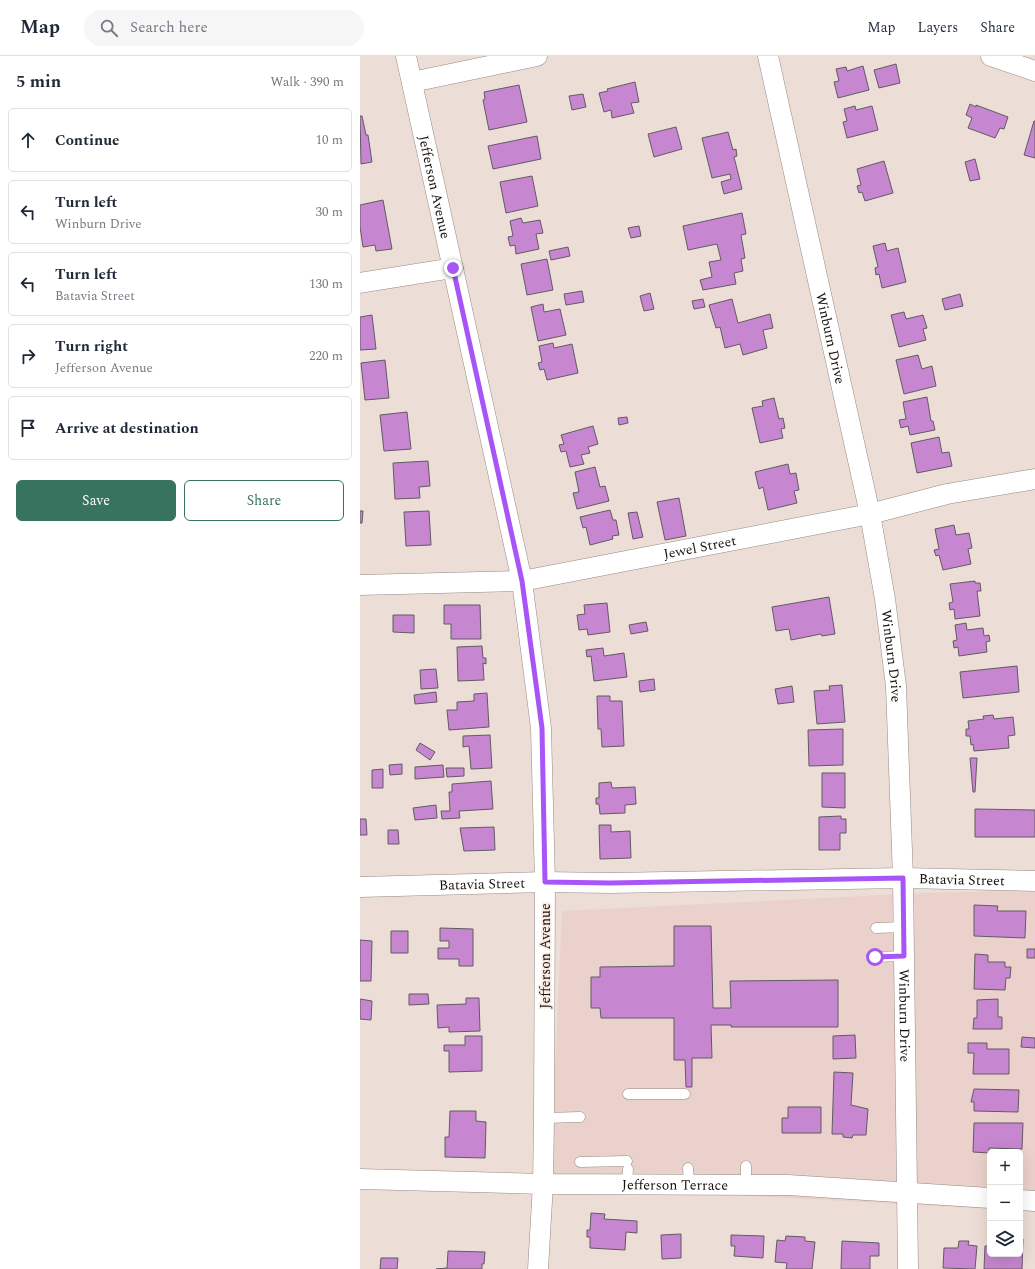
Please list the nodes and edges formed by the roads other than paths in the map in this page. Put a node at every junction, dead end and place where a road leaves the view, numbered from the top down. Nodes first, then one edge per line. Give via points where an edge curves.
1 (406, 56) edge
2 (537, 56) edge
3 (768, 56) edge
4 (991, 56) edge
5 (1035, 71) edge
6 (412, 82) junction
7 (453, 268) junction
8 (360, 283) edge
9 (1035, 479) edge
10 (870, 514) junction
11 (522, 581) junction
12 (360, 585) edge
13 (903, 878) junction
14 (1035, 881) edge
15 (545, 882) junction
16 (360, 888) edge
17 (904, 927) junction
18 (876, 928) dead end
19 (904, 956) junction
20 (875, 957) dead end
21 (628, 1094) dead end
22 (685, 1094) dead end
23 (580, 1117) dead end
24 (544, 1118) junction
25 (580, 1162) dead end
26 (627, 1171) junction
27 (360, 1179) edge
28 (543, 1184) junction
29 (907, 1193) junction
30 (987, 1198) edge
31 (1023, 1200) edge
32 (1035, 1201) edge
33 (538, 1269) edge
34 (908, 1269) edge

1 - 6 street, Jefferson Avenue
2 - 6 street
3 - 10 street, Winburn Drive
4 - 5 street
6 - 7 street, Jefferson Avenue
7 - 8 street
7 - 11 street, Jefferson Avenue
9 - 10 street, Jewel Street via 947,494
10 - 11 street, Jewel Street
10 - 13 street, Winburn Drive via 885,599 896,686
11 - 12 street, Jewel Street
11 - 15 street, Jefferson Avenue via 542,728
13 - 14 street, Batavia Street
13 - 15 street, Batavia Street
13 - 17 street, Winburn Drive
15 - 16 street, Batavia Street
15 - 24 street, Jefferson Avenue
17 - 18 lane
17 - 19 street, Winburn Drive
19 - 20 lane
19 - 29 street, Winburn Drive
21 - 22 lane
23 - 24 lane
24 - 28 street, Jefferson Avenue
25 - 26 lane
26 - 28 street, Jefferson Terrace
26 - 29 street, Jefferson Terrace via 688,1176 746,1175 788,1185
27 - 28 street, Jefferson Terrace
28 - 33 street, Jefferson Avenue
29 - 30 street, Jefferson Terrace
29 - 34 street, Winburn Drive
31 - 32 street

